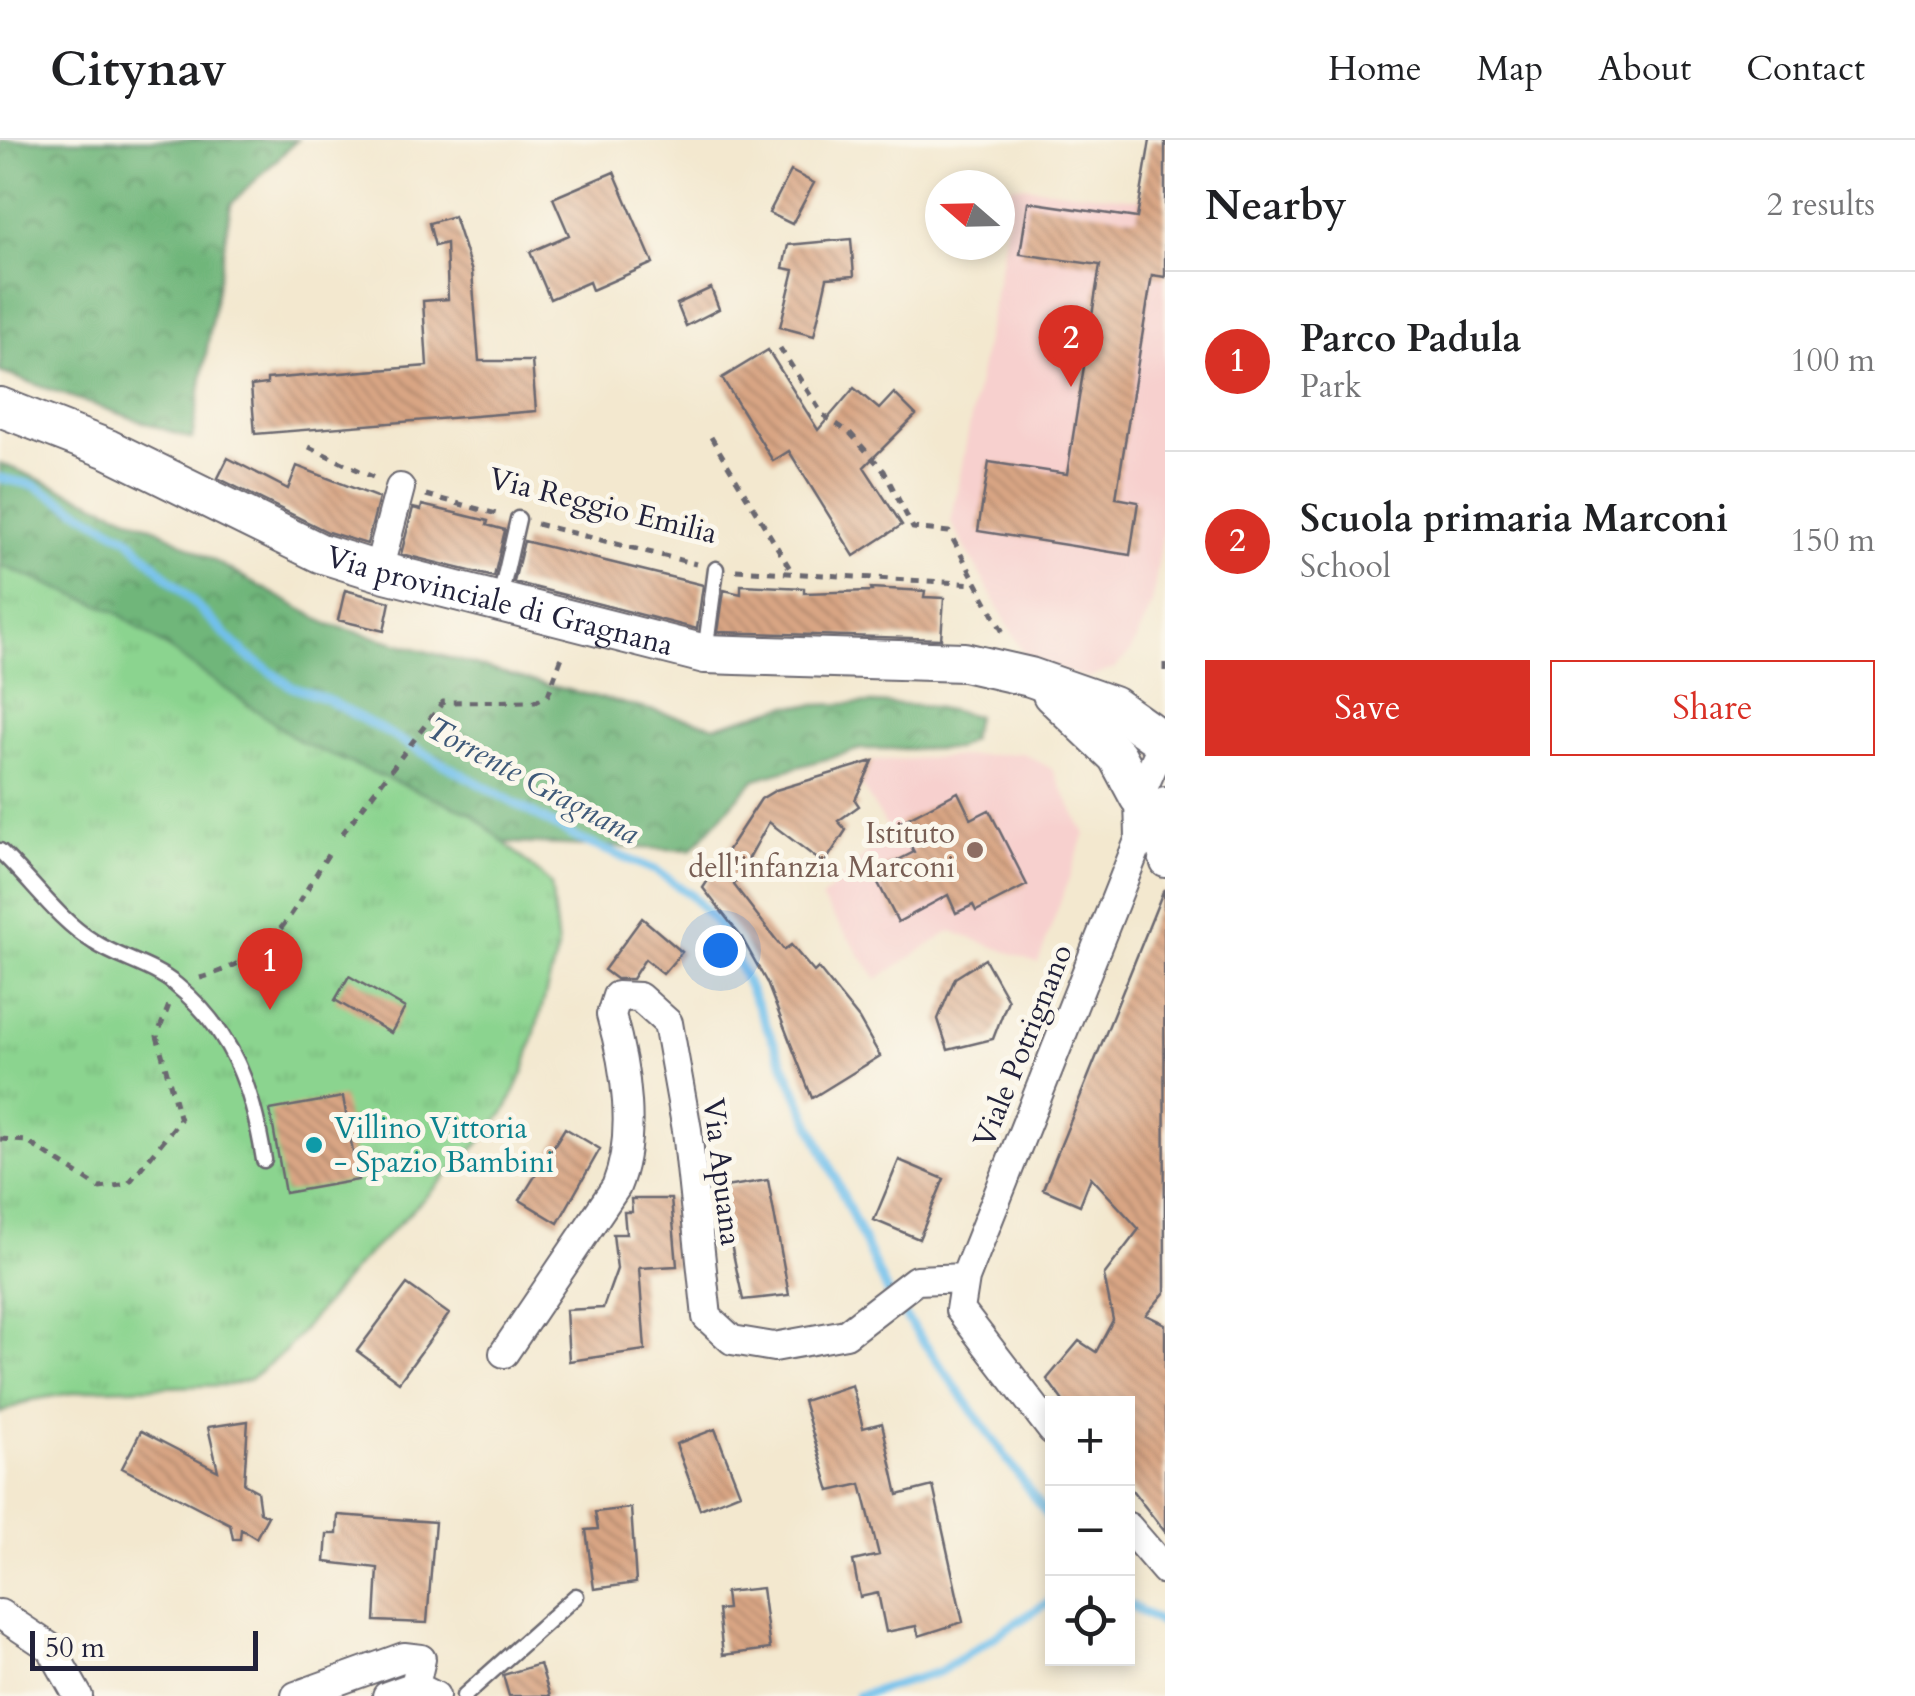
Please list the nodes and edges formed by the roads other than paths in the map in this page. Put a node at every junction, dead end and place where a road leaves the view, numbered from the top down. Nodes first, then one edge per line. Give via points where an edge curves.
1 (0, 407) edge
2 (400, 488) road end
3 (518, 519) road end
4 (716, 569) road end
5 (378, 571) junction
6 (500, 599) junction
7 (704, 654) junction
8 (1022, 665) junction
9 (1164, 743) edge
10 (1149, 815) edge
11 (0, 852) edge
12 (1165, 863) edge
13 (264, 1160) dead end
14 (964, 1278) junction
15 (504, 1353) dead end
16 (1045, 1421) edge
17 (1135, 1535) edge
18 (1165, 1570) edge
19 (576, 1596) dead end
20 (0, 1614) edge
21 (425, 1691) edge
22 (78, 1696) edge
23 (296, 1696) edge
24 (387, 1696) edge
25 (464, 1696) edge

1 - 5 main road, Via provinciale di Gragnana via 108,449 320,553
2 - 5 street
3 - 6 lane
4 - 7 lane
5 - 6 main road, Via provinciale di Gragnana
6 - 7 main road, Via provinciale di Gragnana
7 - 8 main road, Via provinciale di Gragnana
8 - 9 main road, Via provinciale di Gragnana via 1112,706
8 - 10 main road via 1117,756
9 - 10 street, Viale Potrignano
10 - 12 street
10 - 14 street, Viale Potrignano
11 - 13 lane via 64,920 176,985 222,1034 246,1073
14 - 15 street, Via Apuana via 916,1280 846,1334 774,1347 732,1340 707,1317 668,1023 639,996 617,996 610,1015 629,1138 626,1162 616,1187
14 - 16 street via 960,1310
17 - 18 street
19 - 25 lane
20 - 22 street via 51,1648
21 - 23 street via 421,1659 404,1656
21 - 24 street

